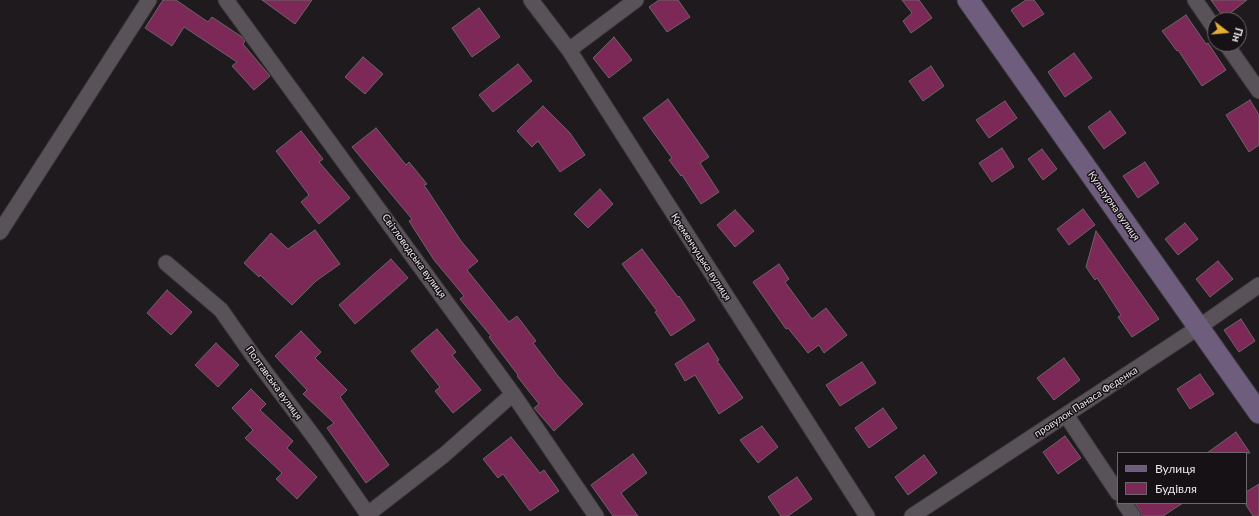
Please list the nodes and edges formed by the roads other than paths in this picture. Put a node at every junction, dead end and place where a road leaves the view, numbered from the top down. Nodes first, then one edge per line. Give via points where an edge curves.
1 (149, 0) edge
2 (226, 0) edge
3 (531, 0) edge
4 (636, 0) edge
5 (968, 0) edge
6 (1195, 0) edge
7 (1207, 17) edge
8 (569, 50) junction
9 (1232, 52) edge
10 (1259, 92) edge
11 (0, 232) edge
12 (166, 263) dead end
13 (1259, 285) edge
14 (1200, 327) junction
15 (513, 394) junction
16 (1259, 413) edge
17 (1066, 415) junction
18 (1117, 492) edge
19 (1125, 504) edge
20 (368, 515) edge
21 (596, 516) edge
22 (867, 516) edge
23 (912, 516) edge
24 (1133, 516) edge

1 - 11 street
2 - 15 street, Світловодська вулиця
3 - 8 street, Кременчуцька вулиця
4 - 8 street
5 - 14 street, Культурна вулиця
6 - 7 street
8 - 22 street, Кременчуцька вулиця
9 - 10 street
12 - 20 street, Полтавська вулиця via 221,310
13 - 14 street, провулок Панаса Феденка
14 - 16 street, Культурна вулиця
14 - 17 street, провулок Панаса Феденка
15 - 20 street via 444,455
15 - 21 street, Світловодська вулиця
17 - 18 street
17 - 23 street, провулок Панаса Феденка
19 - 24 street

